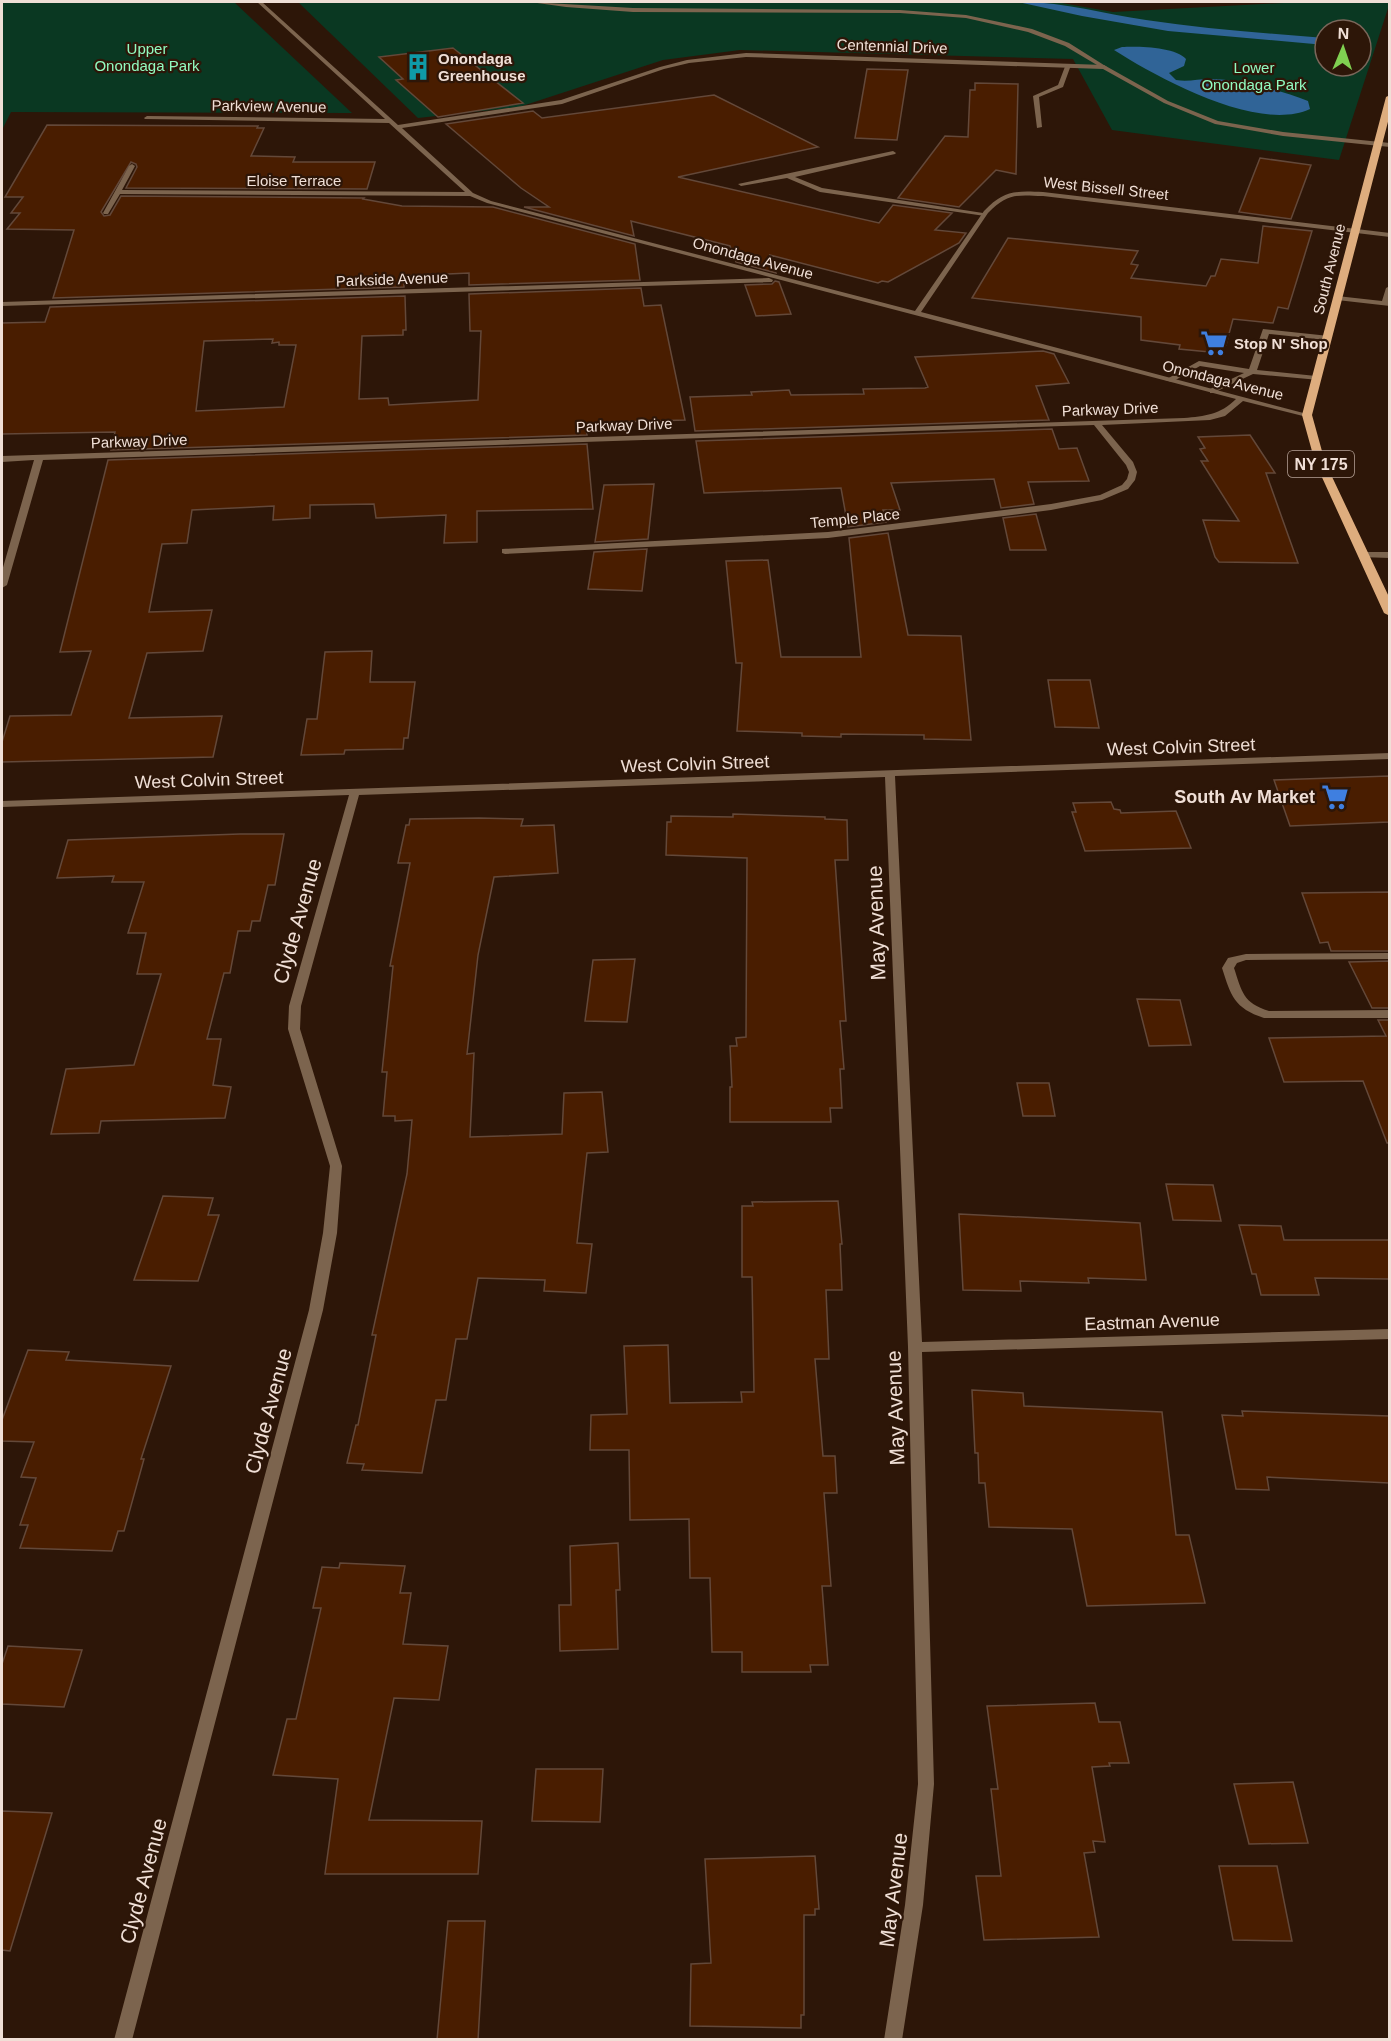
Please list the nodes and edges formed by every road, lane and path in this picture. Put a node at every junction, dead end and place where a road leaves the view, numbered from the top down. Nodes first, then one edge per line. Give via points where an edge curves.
1 (259, 2) edge
2 (533, 2) edge
3 (538, 2) edge
4 (546, 3) junction
5 (1068, 65) junction
6 (1104, 67) junction
7 (1389, 97) edge
8 (147, 118) dead end
9 (390, 121) junction
10 (397, 127) junction
11 (1039, 127) dead end
12 (1378, 144) junction
13 (1389, 145) edge
14 (893, 153) dead end
15 (132, 166) dead end
16 (788, 176) junction
17 (741, 184) dead end
18 (117, 192) junction
19 (471, 194) junction
20 (106, 213) dead end
21 (983, 216) junction
22 (1354, 229) junction
23 (1389, 234) edge
24 (783, 279) junction
25 (1389, 288) edge
26 (1336, 298) junction
27 (2, 304) edge
28 (1387, 304) edge
29 (916, 314) junction
30 (1326, 338) junction
31 (1252, 372) junction
32 (1316, 378) junction
33 (1169, 380) junction
34 (1213, 391) junction
35 (1241, 398) junction
36 (1307, 415) junction
37 (1096, 423) junction
38 (39, 458) junction
39 (2, 459) edge
40 (505, 552) dead end
41 (1363, 555) junction
42 (1389, 555) edge
43 (2, 585) edge
44 (1389, 613) edge
45 (1389, 756) edge
46 (890, 774) junction
47 (355, 792) junction
48 (2, 804) edge
49 (1389, 956) edge
50 (1389, 1014) edge
51 (1389, 1334) edge
52 (915, 1347) junction
53 (123, 2040) edge
54 (893, 2040) edge

1 - 9 street, Onondaga Avenue
2 - 4 street
3 - 4 street
4 - 6 street via 658,11 914,12 961,17 1026,29 1059,41
5 - 6 street, Centennial Drive
5 - 10 street, Centennial Drive via 786,56 708,58 662,68 562,102
5 - 11 street via 1060,86 1036,96
6 - 12 street, Centennial Drive via 1166,102 1217,123
7 - 12 main road, South Avenue / NY 175
8 - 9 street, Parkview Avenue
9 - 10 street, Onondaga Avenue
10 - 19 street, Onondaga Avenue
12 - 13 street, Centennial Drive
12 - 22 main road, South Avenue / NY 175
14 - 16 street
15 - 18 street
16 - 17 street
16 - 21 street via 820,190
18 - 19 street, Eloise Terrace
18 - 20 street
19 - 24 street, Onondaga Avenue via 542,217
21 - 22 street, West Bissell Street via 1006,194 1043,194
21 - 29 street, West Bissell Street
22 - 23 street, West Bissell Street
22 - 26 main road, South Avenue / NY 175
24 - 27 street, Parkside Avenue
24 - 29 street, Onondaga Avenue
25 - 28 street
26 - 28 street
26 - 30 main road, South Avenue / NY 175
29 - 33 street, Onondaga Avenue
30 - 31 street via 1266,331
30 - 32 main road, South Avenue / NY 175
31 - 32 street
31 - 33 street via 1199,363
31 - 34 street
32 - 36 main road, South Avenue / NY 175
33 - 34 street, Onondaga Avenue
34 - 35 street, Onondaga Avenue
35 - 36 street, Onondaga Avenue
35 - 37 street, Parkway Drive via 1228,412 1217,416
36 - 41 main road, South Avenue / NY 175 via 1320,462
37 - 38 street, Parkway Drive
37 - 40 street, Temple Place via 1133,472 1125,487 1102,497 828,535
38 - 39 street, Parkway Drive
38 - 43 street
41 - 42 street
41 - 44 main road, South Avenue / NY 175
45 - 46 street, West Colvin Street
46 - 47 street, West Colvin Street
46 - 52 street, May Avenue
47 - 48 street, West Colvin Street
47 - 53 street, Clyde Avenue via 295,1006 294,1029 336,1166 330,1233 316,1310
49 - 50 street via 1246,957 1232,960 1228,968 1240,1003 1252,1011 1268,1015
51 - 52 street, Eastman Avenue
52 - 54 street, May Avenue via 926,1784 914,1905

